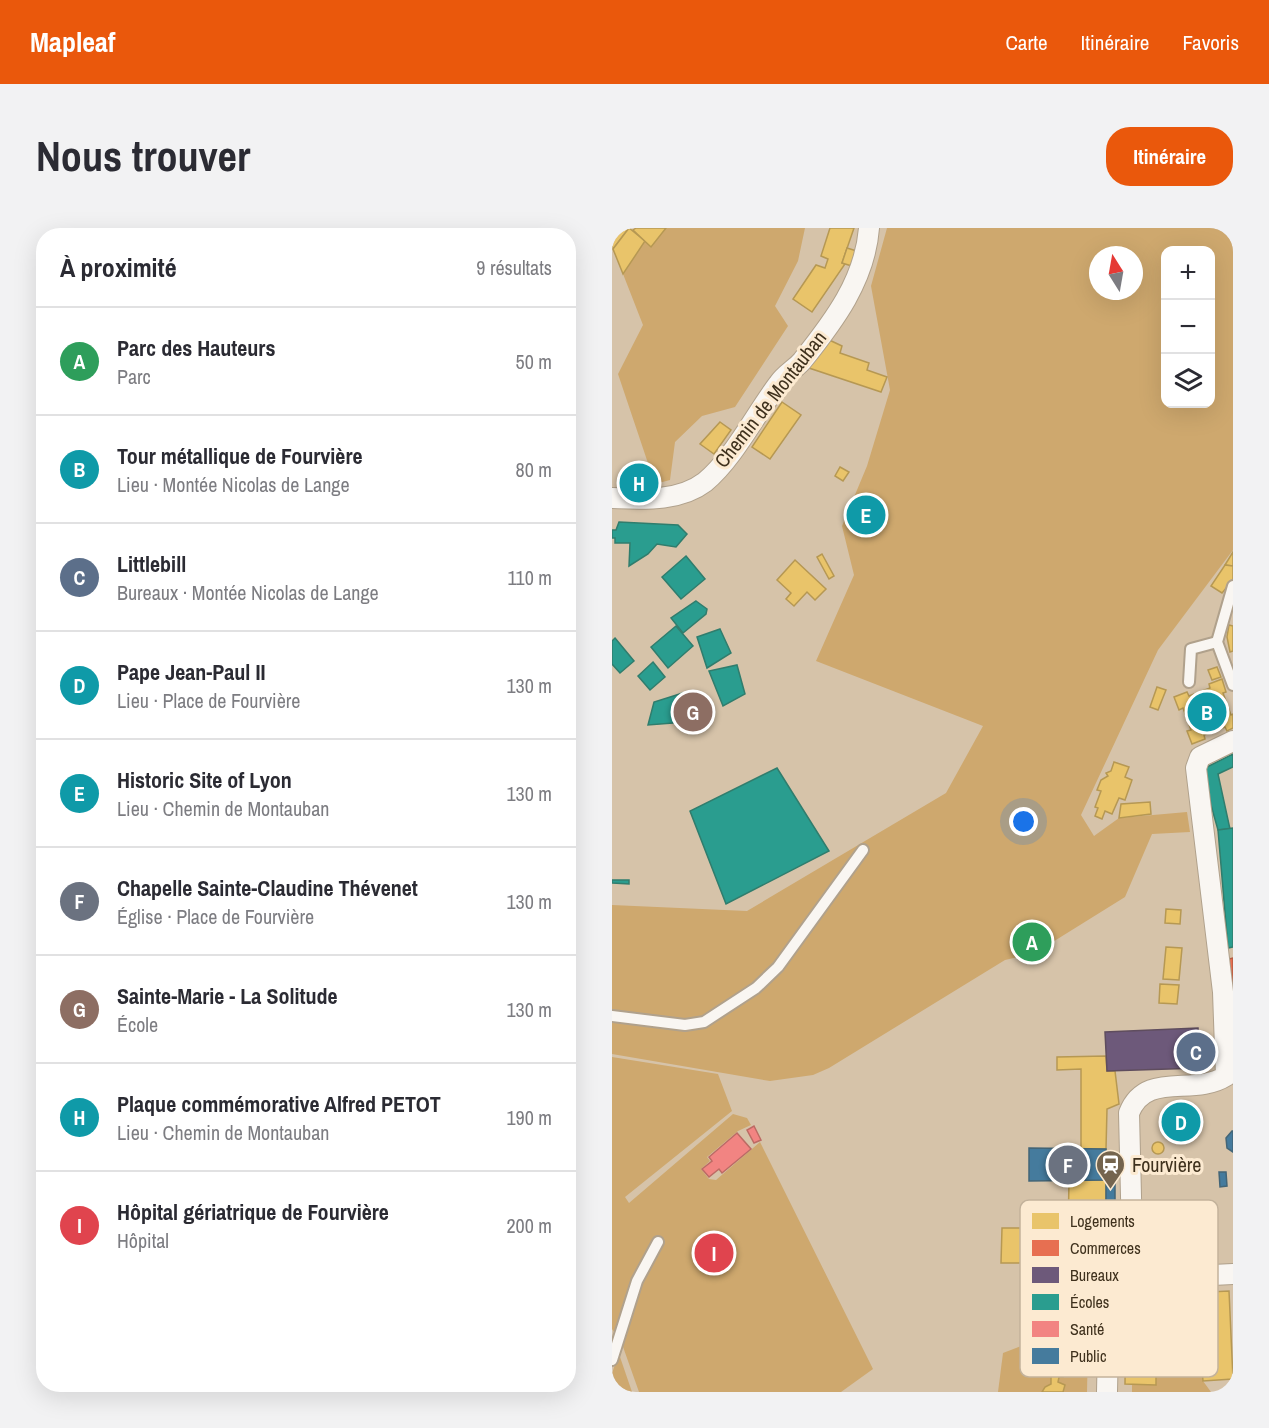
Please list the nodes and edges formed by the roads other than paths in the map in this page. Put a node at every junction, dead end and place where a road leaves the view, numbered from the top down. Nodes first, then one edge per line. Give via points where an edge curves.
1 (869, 228) edge
2 (612, 498) edge
3 (1233, 586) edge
4 (1217, 642) junction
5 (1189, 682) dead end
6 (1233, 685) edge
7 (1233, 741) edge
8 (863, 850) dead end
9 (612, 1016) edge
10 (1224, 1079) edge
11 (1131, 1200) edge
12 (658, 1242) dead end
13 (1233, 1274) edge
14 (1218, 1275) edge
15 (612, 1360) edge
16 (1107, 1377) edge
17 (1107, 1392) edge

1 - 2 street, Chemin de Montauban via 854,287 801,362 781,380 705,482 662,498
3 - 4 lane
4 - 5 lane via 1191,649
4 - 6 lane
7 - 10 street via 1200,757 1196,768 1223,992
8 - 9 lane via 777,967 756,988 704,1022 685,1025
10 - 11 street via 1151,1088 1135,1099 1129,1113
12 - 15 lane via 638,1281
13 - 14 street
16 - 17 street

